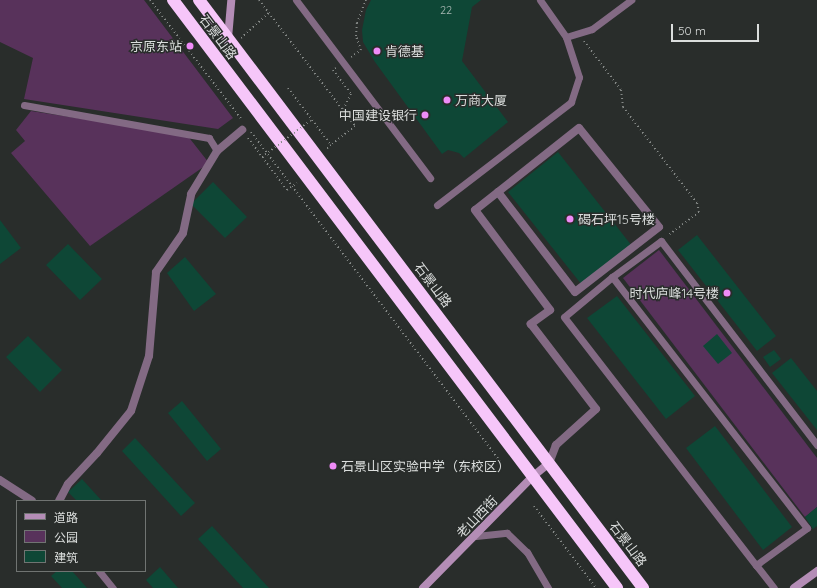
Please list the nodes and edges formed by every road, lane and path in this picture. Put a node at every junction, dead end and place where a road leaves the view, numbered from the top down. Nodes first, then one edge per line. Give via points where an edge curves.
1 (150, 0) edge
2 (173, 0) edge
3 (199, 0) edge
4 (231, 0) edge
5 (259, 0) edge
6 (296, 0) edge
7 (366, 0) edge
8 (540, 0) edge
9 (631, 0) edge
10 (269, 13) junction
11 (578, 33) junction
12 (566, 37) junction
13 (233, 39) junction
14 (344, 63) junction
15 (288, 88) dead end
16 (24, 105) dead end
17 (343, 110) junction
18 (311, 120) junction
19 (245, 127) junction
20 (326, 139) dead end
21 (331, 145) dead end
22 (217, 151) junction
23 (262, 157) junction
24 (430, 178) dead end
25 (287, 190) dead end
26 (498, 192) junction
27 (437, 205) dead end
28 (661, 241) junction
29 (612, 277) junction
30 (817, 445) edge
31 (501, 462) dead end
32 (549, 463) junction
33 (532, 477) junction
34 (0, 480) edge
35 (30, 500) edge
36 (60, 500) edge
37 (534, 506) dead end
38 (476, 536) junction
39 (756, 565) junction
40 (817, 571) edge
41 (100, 572) edge
42 (112, 588) edge
43 (423, 588) edge
44 (548, 588) edge
45 (596, 588) edge
46 (617, 588) edge
47 (643, 588) edge
48 (774, 588) edge
49 (794, 588) edge

1 - 19 path
2 - 33 highway, 石景山路
3 - 13 highway, 石景山路
4 - 13 street
5 - 10 path
6 - 14 lane
7 - 14 path via 357,23 356,36 361,50
8 - 12 lane
9 - 11 lane via 592,29
10 - 13 path
10 - 17 path
11 - 12 lane
11 - 28 path via 621,90 623,107 697,204 699,212
12 - 27 lane via 579,77 571,102
13 - 32 highway, 石景山路
14 - 17 path via 333,70 350,94
14 - 24 lane
15 - 18 path
16 - 22 lane via 209,138
17 - 21 path via 355,126
18 - 20 path
18 - 23 path, bridge
19 - 22 street
19 - 23 path
19 - 31 path
22 - 36 street via 190,194 183,233 156,272 150,356 131,411 68,484
23 - 25 path
26 - 26 street via 579,128 659,227 575,292
26 - 32 street via 475,210 550,310 531,324 596,410 556,445
28 - 29 lane
28 - 30 lane
29 - 39 lane via 564,317
29 - 39 lane via 807,528
32 - 33 street, 老山西街
32 - 47 highway, 石景山路
33 - 38 street, 老山西街
33 - 46 highway, 石景山路
34 - 35 street
37 - 45 path
38 - 43 street, 老山西街
38 - 44 lane via 507,533 527,552
39 - 48 lane
40 - 49 street
41 - 42 lane

